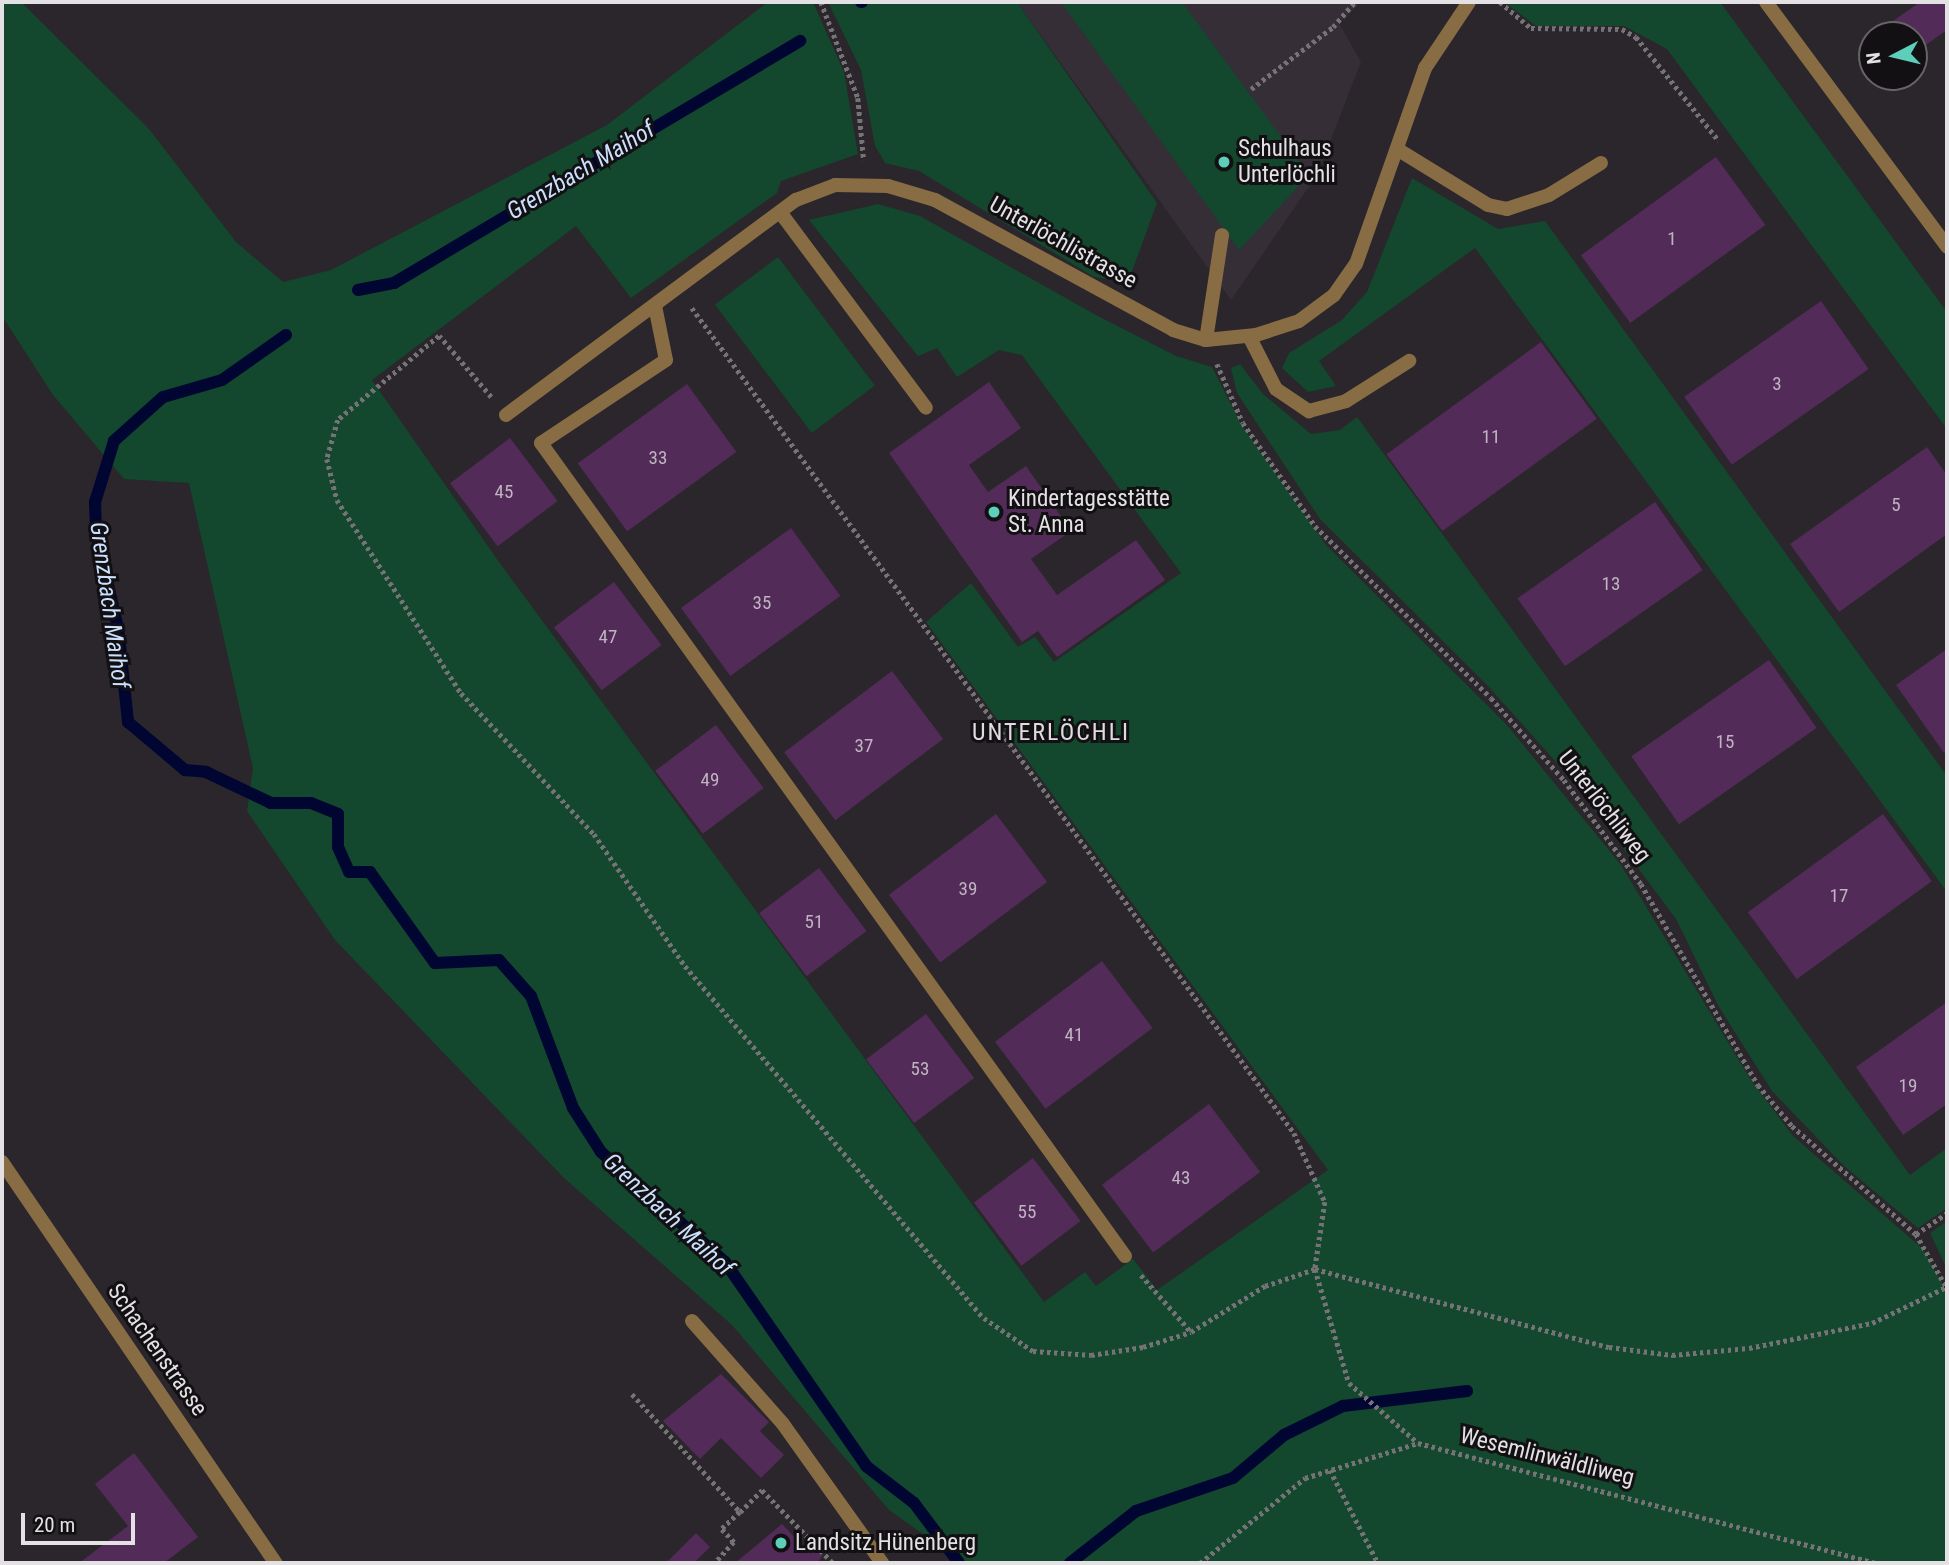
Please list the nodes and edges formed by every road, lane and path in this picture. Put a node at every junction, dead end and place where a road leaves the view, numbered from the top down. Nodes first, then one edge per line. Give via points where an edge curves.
1 (821, 2) edge
2 (1355, 2) edge
3 (1469, 2) edge
4 (1500, 2) edge
5 (1766, 2) edge
6 (1251, 89) dead end
7 (1719, 141) dead end
8 (1396, 149) junction
9 (1601, 163) dead end
10 (864, 183) junction
11 (780, 212) junction
12 (1222, 236) dead end
13 (1947, 247) edge
14 (678, 289) junction
15 (655, 306) junction
16 (1249, 336) junction
17 (1206, 340) junction
18 (1215, 359) dead end
19 (1409, 360) dead end
20 (926, 408) dead end
21 (506, 415) dead end
22 (2, 1162) edge
23 (1947, 1213) edge
24 (1916, 1234) junction
25 (1125, 1256) joint
26 (1947, 1289) edge
27 (692, 1321) dead end
28 (1191, 1332) dead end
29 (632, 1394) dead end
30 (1418, 1443) junction
31 (1330, 1470) junction
32 (740, 1512) junction
33 (276, 1563) edge
34 (715, 1563) edge
35 (833, 1563) edge
36 (882, 1563) edge
37 (1200, 1563) edge
38 (1378, 1563) edge
39 (1876, 1563) edge

1 - 10 path via 858,98
2 - 6 path via 1333,27
3 - 8 street, Unterlöchlistrasse via 1434,49
4 - 7 path via 1531,28 1622,29 1636,37
5 - 13 street
8 - 9 street via 1489,205 1507,209 1549,195
8 - 16 street, Unterlöchlistrasse via 1367,239 1334,295 1299,321
10 - 11 street, Unterlöchlistrasse via 815,191
10 - 17 street, Unterlöchlistrasse via 935,200 1173,330
11 - 14 street, Unterlöchlistrasse
11 - 20 street
12 - 17 street
14 - 15 street, Unterlöchlistrasse
14 - 30 path via 1294,1133 1325,1202 1315,1269 1349,1383
15 - 21 street, Unterlöchlistrasse
15 - 25 street via 666,360 541,443
16 - 17 street, Unterlöchlistrasse
16 - 19 street via 1276,388 1309,411 1346,401
18 - 24 path, Unterlöchliweg via 1243,423 1315,526 1491,698 1610,842 1758,1085 1793,1126
22 - 33 street, Schachenstrasse
23 - 24 path
24 - 26 path, Unterlöchliweg
25 - 28 path
27 - 36 street via 783,1424
29 - 32 path
30 - 31 path
30 - 39 path, Wesemlinwäldliweg
31 - 37 path via 1305,1478
31 - 38 path
32 - 34 path via 722,1529 734,1542
32 - 35 path via 762,1490

